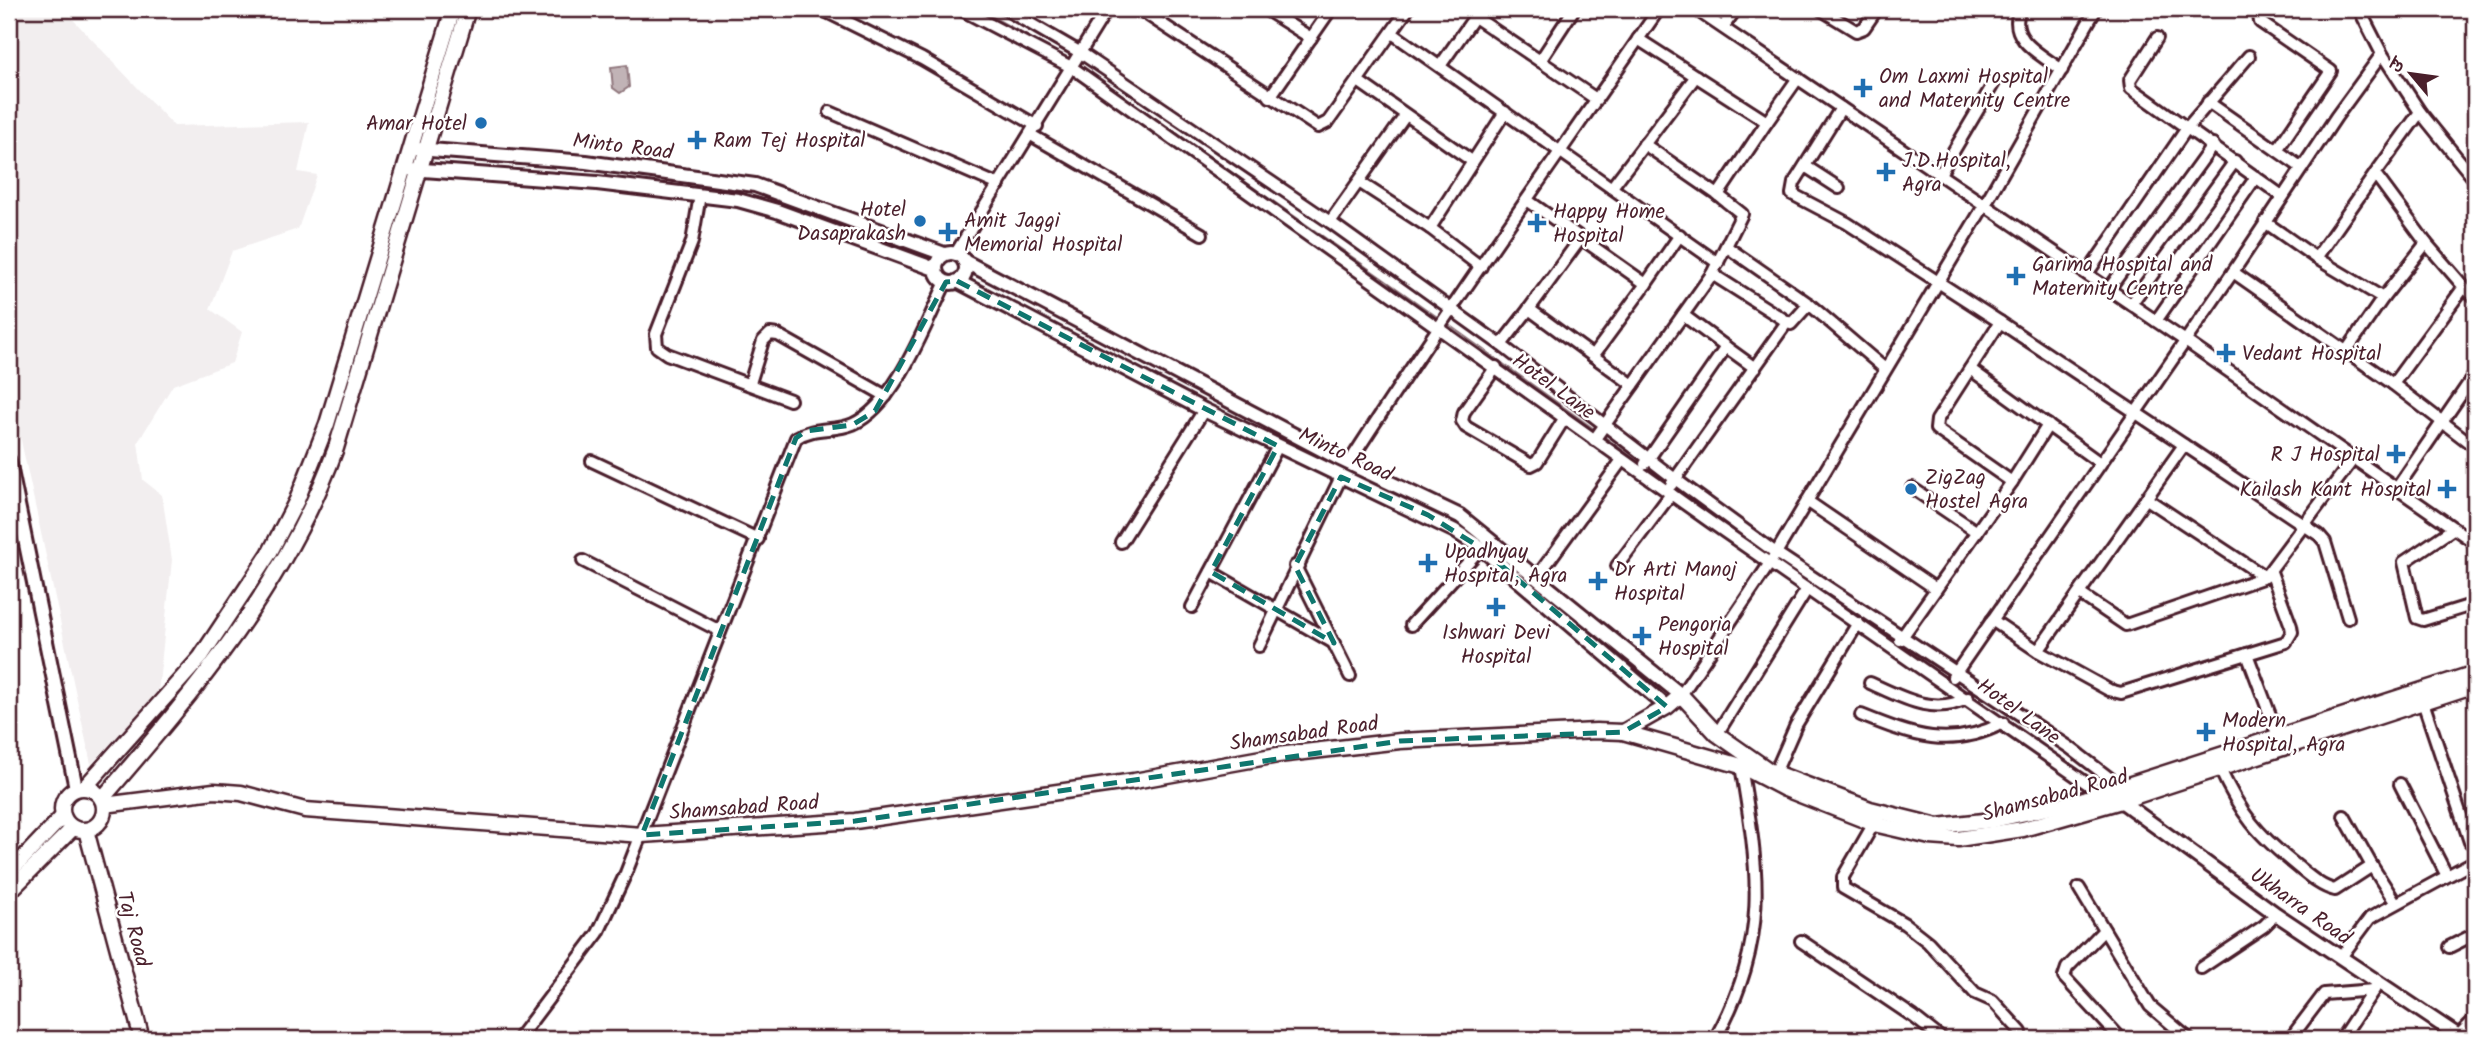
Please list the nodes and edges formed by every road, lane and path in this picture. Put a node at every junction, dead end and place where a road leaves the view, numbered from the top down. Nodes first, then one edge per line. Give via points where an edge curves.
1 (453, 9) edge
2 (468, 9) edge
3 (821, 9) edge
4 (960, 9) edge
5 (1005, 9) edge
6 (1107, 9) edge
7 (1139, 9) edge
8 (1265, 9) edge
9 (1331, 9) edge
10 (1408, 9) edge
11 (1574, 9) edge
12 (1659, 9) edge
13 (1695, 9) edge
14 (1736, 9) edge
15 (1820, 9) edge
16 (1877, 9) edge
17 (2020, 9) edge
18 (2096, 9) edge
19 (2258, 9) edge
20 (2359, 9) edge
21 (1478, 13) edge
22 (1723, 27) junction
23 (1391, 33) junction
24 (1311, 38) junction
25 (2157, 38) dead end
26 (1638, 39) junction
27 (1081, 53) junction
28 (2382, 54) junction
29 (2249, 56) dead end
30 (1540, 61) junction
31 (1440, 66) junction
32 (1073, 68) junction
33 (2062, 70) junction
34 (1696, 76) junction
35 (1798, 78) junction
36 (1358, 81) junction
37 (1996, 81) dead end
38 (1270, 97) junction
39 (1596, 99) junction
40 (2208, 102) junction
41 (1842, 107) junction
42 (830, 112) dead end
43 (1506, 112) junction
44 (2420, 112) junction
45 (1405, 116) junction
46 (1767, 122) junction
47 (2187, 128) junction
48 (1034, 131) junction
49 (1644, 144) junction
50 (2213, 145) junction
51 (410, 149) junction
52 (427, 150) junction
53 (1562, 150) junction
54 (2277, 150) junction
55 (1472, 161) junction
56 (2235, 161) junction
57 (596, 163) junction
58 (1805, 166) junction
59 (2302, 167) junction
60 (404, 169) junction
61 (422, 169) junction
62 (1940, 174) junction
63 (2375, 174) junction
64 (2256, 177) junction
65 (2475, 180) edge
66 (1359, 182) junction
67 (595, 183) junction
68 (999, 185) junction
69 (1612, 187) junction
70 (1839, 188) dead end
71 (700, 195) junction
72 (1718, 195) junction
73 (2282, 197) junction
74 (1527, 200) junction
75 (1985, 204) junction
76 (1330, 222) junction
77 (2264, 222) junction
78 (1430, 228) junction
79 (1202, 234) dead end
80 (1680, 235) junction
81 (1581, 237) junction
82 (2426, 243) junction
83 (1727, 247) junction
84 (955, 256) junction
85 (2316, 258) junction
86 (1718, 262) junction
87 (1481, 267) junction
88 (935, 269) junction
89 (2233, 272) junction
90 (1712, 274) junction
91 (2087, 274) junction
92 (952, 282) junction
93 (1936, 282) junction
94 (1646, 284) junction
95 (2464, 286) junction
96 (2109, 289) junction
97 (2475, 297) edge
98 (2383, 298) junction
99 (1809, 304) junction
100 (2131, 304) junction
101 (1448, 309) junction
102 (1529, 309) junction
103 (1683, 315) junction
104 (2156, 321) junction
105 (1787, 322) junction
106 (2000, 322) junction
107 (1437, 326) junction
108 (2184, 340) junction
109 (1501, 345) junction
110 (1726, 347) junction
111 (2347, 350) junction
112 (1593, 356) junction
113 (1496, 367) junction
114 (1755, 368) junction
115 (1885, 369) junction
116 (1970, 369) junction
117 (2475, 373) edge
118 (750, 383) junction
119 (2393, 384) junction
120 (1633, 385) junction
121 (886, 396) junction
122 (790, 400) dead end
123 (1203, 410) junction
124 (2135, 412) junction
125 (1564, 419) junction
126 (2442, 422) junction
127 (1604, 425) junction
128 (2048, 425) junction
129 (1594, 440) junction
130 (2184, 445) junction
131 (1278, 446) junction
132 (2475, 447) edge
133 (2354, 458) junction
134 (1649, 459) junction
135 (1622, 460) junction
136 (9, 461) edge
137 (592, 461) dead end
138 (1349, 463) junction
139 (2100, 463) junction
140 (1640, 472) junction
141 (1341, 477) junction
142 (1675, 479) junction
143 (2012, 482) junction
144 (1912, 488) dead end
145 (2396, 488) junction
146 (1669, 493) junction
147 (2147, 499) junction
148 (1807, 502) junction
149 (2304, 526) junction
150 (2454, 528) junction
151 (1977, 532) junction
152 (758, 539) junction
153 (1121, 542) dead end
154 (2475, 543) edge
155 (1480, 548) junction
156 (1774, 557) junction
157 (583, 561) dead end
158 (1295, 566) junction
159 (1617, 566) dead end
160 (1211, 572) junction
161 (2268, 574) junction
162 (1537, 577) junction
163 (1807, 589) junction
164 (1937, 589) junction
165 (2080, 593) junction
166 (2475, 604) edge
167 (1192, 607) dead end
168 (1276, 610) junction
169 (2348, 618) dead end
170 (1992, 620) junction
171 (1858, 623) junction
172 (1411, 625) dead end
173 (720, 631) junction
174 (1899, 642) junction
175 (1334, 643) junction
176 (1259, 646) dead end
177 (2038, 651) junction
178 (2247, 654) junction
179 (2475, 673) edge
180 (1350, 676) dead end
181 (1952, 678) junction
182 (1870, 683) dead end
183 (2475, 685) edge
184 (1681, 695) junction
185 (1968, 698) junction
186 (2424, 702) junction
187 (1667, 707) junction
188 (1861, 715) dead end
189 (2003, 723) junction
190 (1623, 732) junction
191 (1717, 734) junction
192 (2278, 736) junction
193 (1744, 761) junction
194 (2218, 767) junction
195 (1775, 773) junction
196 (2400, 784) dead end
197 (81, 788) junction
198 (2102, 795) junction
199 (2124, 795) junction
200 (103, 802) junction
201 (63, 816) junction
202 (2344, 816) dead end
203 (1877, 818) junction
204 (80, 829) junction
205 (642, 835) junction
206 (2470, 842) dead end
207 (2475, 861) edge
208 (2372, 866) junction
209 (9, 873) edge
210 (2446, 874) junction
211 (2079, 888) dead end
212 (9, 892) edge
213 (2395, 902) junction
214 (2276, 914) junction
215 (2104, 930) junction
216 (2475, 934) edge
217 (1801, 942) dead end
218 (2449, 947) dead end
219 (2341, 957) junction
220 (2201, 968) dead end
221 (2376, 987) junction
222 (2475, 1019) edge
223 (2021, 1032) dead end
224 (2460, 1038) edge
225 (142, 1039) edge
226 (518, 1039) edge
227 (1715, 1039) edge
228 (1942, 1039) edge
229 (2121, 1039) edge
230 (2189, 1039) edge
231 (2290, 1039) edge
232 (2341, 1039) edge

1 - 51 main road
2 - 52 main road
3 - 48 street via 930,63
4 - 32 street, Hotel Lane
5 - 27 street
6 - 27 street
7 - 38 street
8 - 24 street
9 - 24 street
10 - 23 street
11 - 30 street
12 - 26 street
13 - 22 street
14 - 22 street
15 - 16 street via 1856,31 1864,28
17 - 33 street via 2016,19 2019,35
18 - 33 street
19 - 54 street via 2260,22 2331,71
20 - 28 street
21 - 30 street
21 - 31 street
22 - 35 street
23 - 31 street
23 - 36 street
24 - 38 street
25 - 47 street via 2129,83
26 - 34 street
26 - 39 street
27 - 32 street
27 - 76 street
28 - 44 street
28 - 59 street
29 - 40 street
30 - 39 street
31 - 43 street
32 - 48 street
32 - 107 street, Hotel Lane
33 - 75 street
34 - 46 street
34 - 49 street
35 - 41 street
35 - 46 street
36 - 38 street via 1323,127
36 - 45 street
37 - 62 street
39 - 53 street
40 - 47 street
40 - 54 street
41 - 58 street
41 - 62 street
42 - 68 street
43 - 53 street
43 - 55 street
44 - 63 street
44 - 65 street
45 - 55 street
45 - 66 street
46 - 72 street
47 - 50 street
47 - 91 street
48 - 68 street
48 - 79 street
49 - 69 street
49 - 72 street
50 - 56 street
50 - 96 street
51 - 52 street, Minto Road
51 - 60 main road
52 - 57 street, Minto Road
52 - 61 main road
53 - 69 street
53 - 74 street
54 - 59 street
55 - 78 street
56 - 64 street
56 - 100 street
57 - 67 street
57 - 84 street, Minto Road via 755,186
58 - 70 street
58 - 93 street via 1790,189 1792,194 1847,223
59 - 73 street
60 - 61 street, Minto Road
60 - 197 main road via 317,455 275,543 200,658
61 - 67 street, Minto Road
61 - 200 main road via 337,448 295,541 214,666
62 - 75 street
63 - 82 street
63 - 85 street
64 - 73 street
64 - 104 street
66 - 76 street
66 - 78 street
67 - 71 street, Minto Road
68 - 84 street
69 - 80 street
71 - 88 street, Minto Road via 777,211
71 - 118 street via 692,242 654,341 667,354
72 - 83 street via 1742,214
73 - 77 street
74 - 81 street
74 - 87 street
75 - 91 street
75 - 93 street
76 - 101 street
77 - 85 street
77 - 89 street
78 - 87 street
80 - 86 street
80 - 94 street
81 - 94 street
81 - 102 street
82 - 95 street
82 - 98 street
83 - 86 street
83 - 99 street
84 - 88 street
84 - 92 street via 965,271
84 - 138 street, Minto Road
85 - 98 street
86 - 90 street
87 - 101 street
88 - 92 street
89 - 108 street
89 - 111 street
90 - 103 street
90 - 105 street
91 - 96 street
92 - 121 street
92 - 123 street, Minto Road
93 - 106 street
93 - 115 street
94 - 112 street
95 - 97 street
95 - 119 street
96 - 100 street
98 - 111 street
99 - 105 street via 1795,323
99 - 115 street
100 - 104 street
101 - 107 street
101 - 109 street
102 - 109 street
102 - 112 street
103 - 110 street
103 - 120 street
104 - 108 street
105 - 114 street
106 - 116 street
106 - 124 street
107 - 113 street, Hotel Lane
107 - 138 street
108 - 124 street
108 - 133 street
109 - 127 street
110 - 114 street
110 - 134 street
111 - 119 street
112 - 120 street
113 - 125 street, Hotel Lane
113 - 125 street via 1464,412 1466,427 1531,464 1537,462
114 - 142 street
115 - 148 street
116 - 128 street
116 - 143 street via 1936,429
117 - 126 street
118 - 121 street via 763,341 770,334
118 - 122 street
119 - 126 street
120 - 127 street
121 - 152 street via 875,411 852,425 806,431 796,438
123 - 131 street, Minto Road
123 - 153 street
124 - 130 street
124 - 139 street
125 - 129 street, Hotel Lane
126 - 132 street
126 - 145 street
127 - 129 street
127 - 134 street
128 - 139 street
128 - 143 street
129 - 135 street, Hotel Lane
130 - 147 street
130 - 149 street
131 - 141 street, Minto Road
131 - 160 street
133 - 145 street
133 - 149 street
134 - 140 street
134 - 142 street
135 - 140 street, Hotel Lane
135 - 162 street
136 - 197 street
137 - 152 street
138 - 162 street, Minto Road via 1460,516
139 - 170 street
140 - 146 street, Hotel Lane
141 - 155 street, Minto Road via 1428,515
141 - 158 street
142 - 146 street
142 - 156 street
143 - 151 street
144 - 151 street
145 - 150 street
146 - 156 street, Hotel Lane
146 - 159 street
147 - 161 street
147 - 165 street
148 - 156 street
148 - 164 street
149 - 161 street
149 - 169 street via 2325,542
150 - 154 street
150 - 166 street via 2405,561 2417,618
151 - 164 street
152 - 173 street
155 - 172 street
155 - 187 street, Minto Road
156 - 163 street, Hotel Lane
156 - 174 street
156 - 184 street
157 - 173 street
158 - 168 street
158 - 175 street
160 - 167 street
160 - 168 street
161 - 165 street via 2126,625
161 - 178 street via 2292,632 2286,642
162 - 184 street, Minto Road
163 - 171 street, Hotel Lane
163 - 191 street
164 - 174 street
165 - 177 street
168 - 175 street
168 - 176 street
170 - 177 street
170 - 181 street
171 - 174 street, Hotel Lane
171 - 195 street via 1808,705
173 - 205 street
174 - 181 street
175 - 180 street
177 - 178 street via 2121,693
178 - 192 street
179 - 192 main road, Shamsabad Road
181 - 185 street, Hotel Lane
181 - 199 street
182 - 185 street via 1930,707 1952,707
183 - 186 main road, Shamsabad Road
184 - 187 main road
184 - 191 main road, Minto Road
185 - 189 street, Hotel Lane
186 - 194 main road, Shamsabad Road
186 - 206 street
187 - 190 main road
188 - 189 street via 1933,739 1960,739
189 - 198 street, Hotel Lane
190 - 193 main road, Shamsabad Road
190 - 205 main road, Shamsabad Road via 1401,741 1278,755 855,821
191 - 193 main road, Minto Road
192 - 199 main road, Shamsabad Road
193 - 195 main road, Shamsabad Road
193 - 203 main road, Shamsabad Road via 1785,789
193 - 227 street via 1756,858 1757,915 1749,960
194 - 199 main road, Shamsabad Road
194 - 208 street via 2257,833 2323,886 2335,890
195 - 203 main road, Shamsabad Road
196 - 210 street
197 - 200 main road via 95,791
197 - 201 main road via 64,799
198 - 199 main road, Shamsabad Road
198 - 203 main road, Shamsabad Road via 1959,825
199 - 203 main road, Shamsabad Road via 1986,837 1930,837
199 - 214 street, Ukharra Road
200 - 204 main road via 102,818
200 - 205 main road, Shamsabad Road via 214,791 305,810
201 - 204 main road
201 - 209 main road
202 - 208 street
203 - 223 street via 1843,877 1843,888 1920,936
204 - 212 main road
204 - 225 main road, Taj Road
205 - 226 street via 598,933
207 - 210 street
208 - 213 street
210 - 213 street
211 - 215 street
213 - 219 street via 2370,918
214 - 219 street, Ukharra Road
214 - 220 street
215 - 229 street via 2067,968 2064,977
215 - 230 street via 2150,1006
216 - 218 street
217 - 228 street
219 - 221 street, Ukharra Road
221 - 224 street, Ukharra Road
221 - 231 street via 2324,994
221 - 232 street
222 - 224 street

